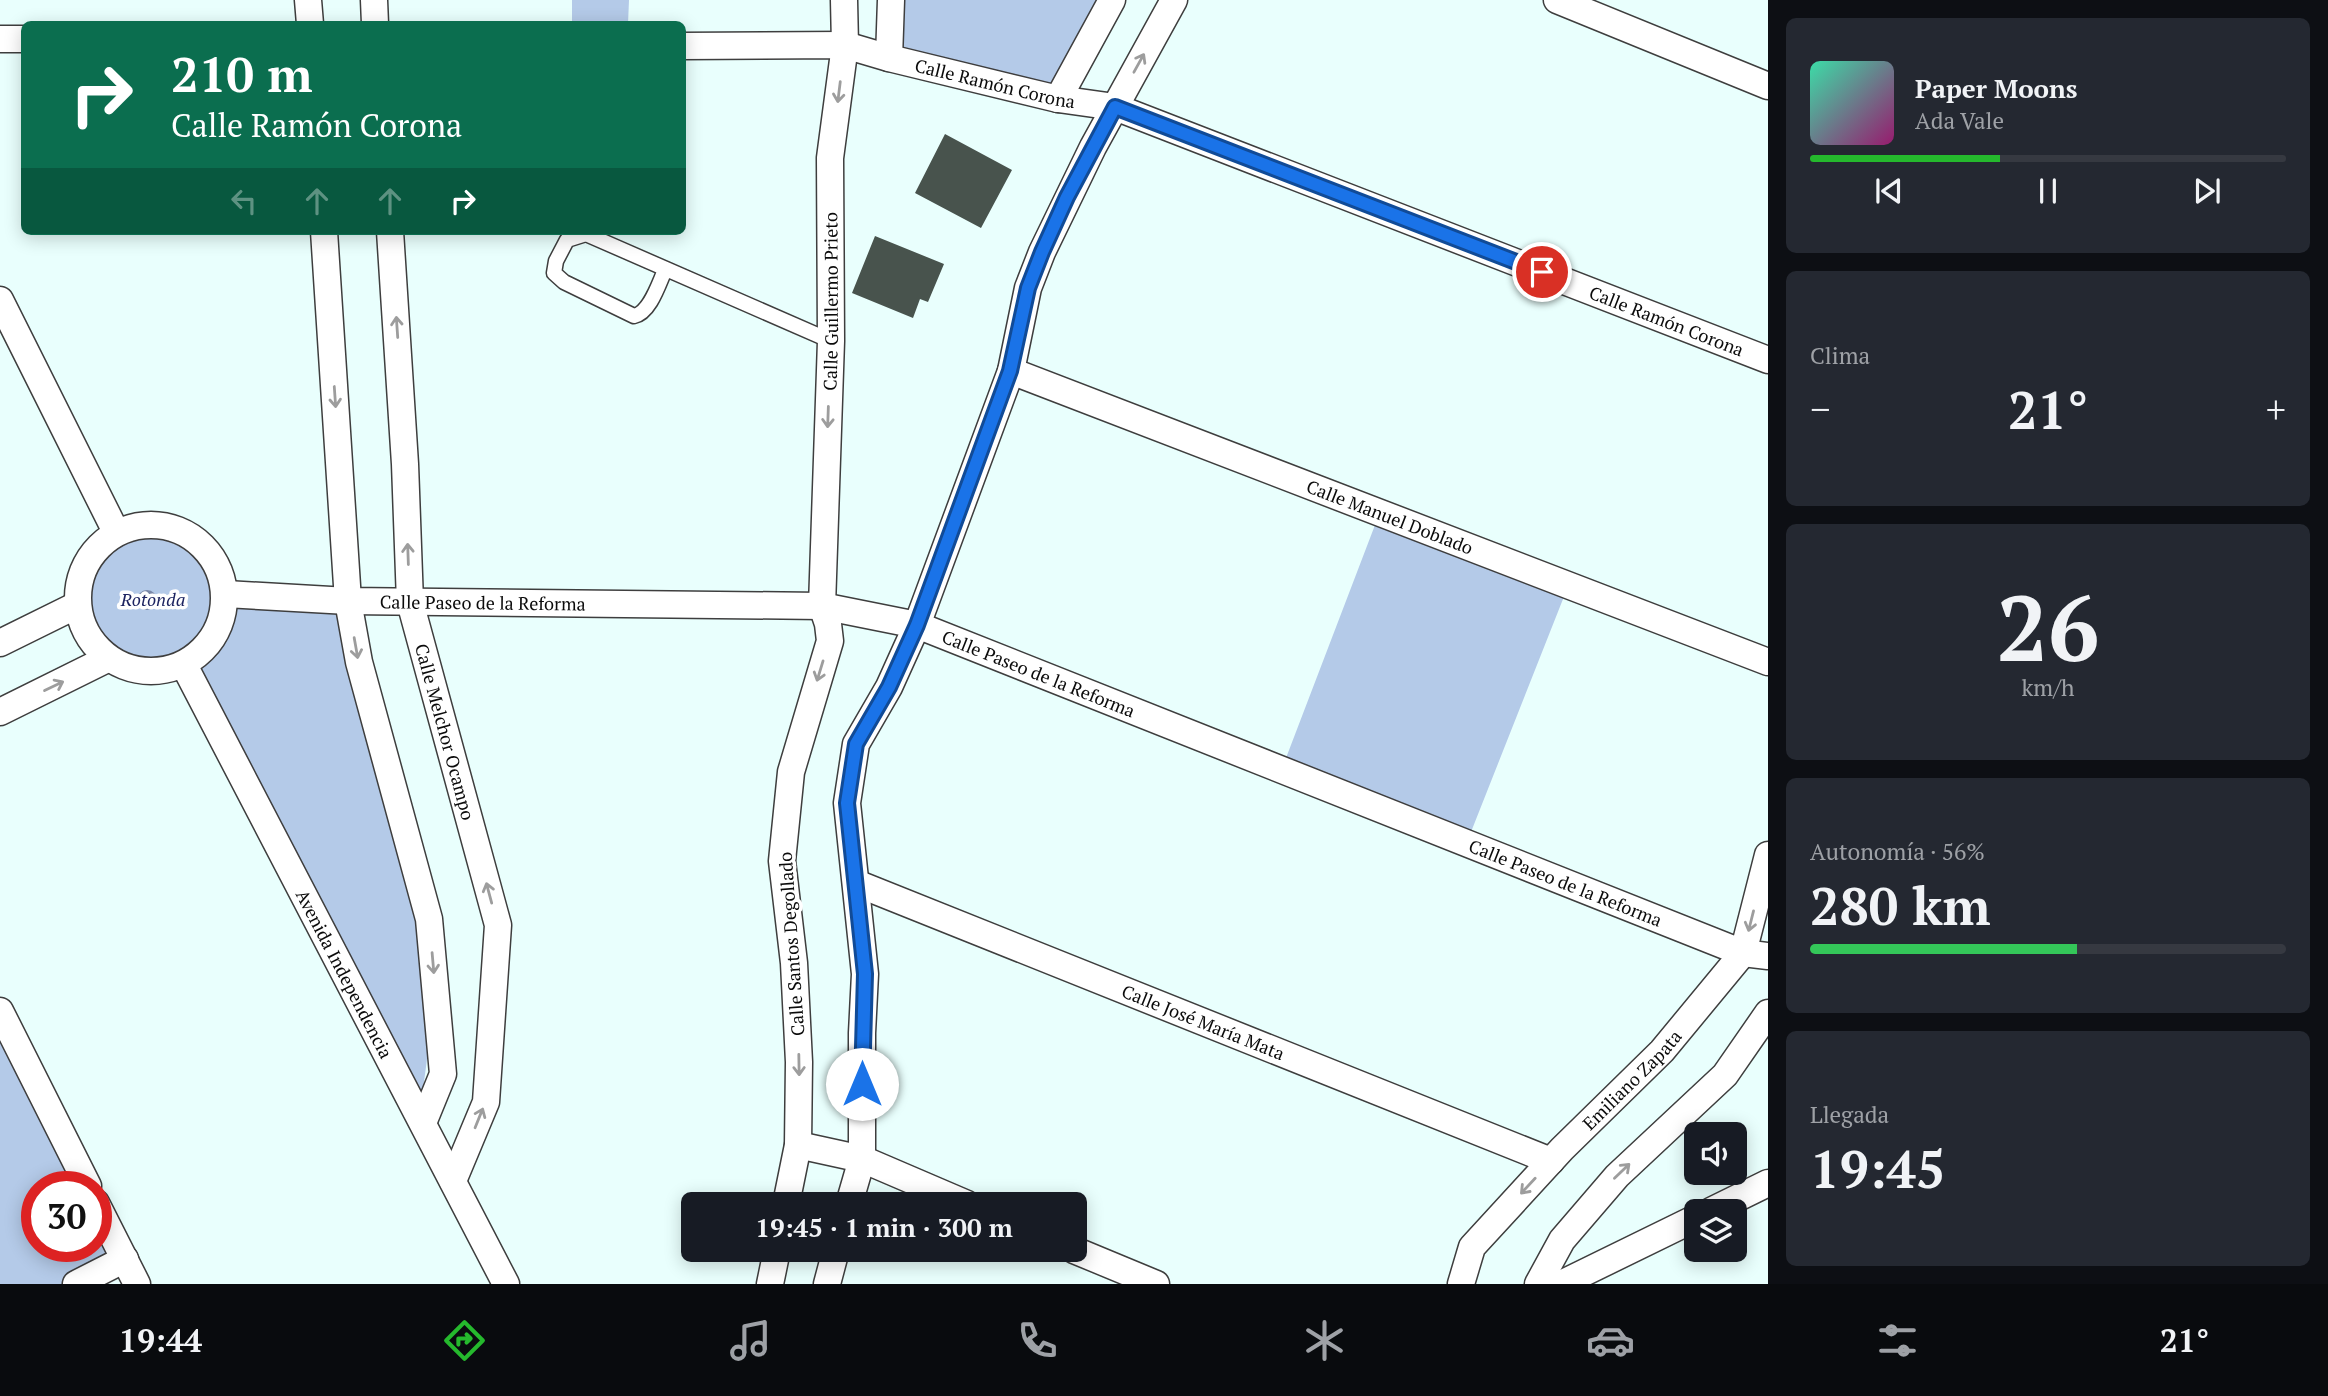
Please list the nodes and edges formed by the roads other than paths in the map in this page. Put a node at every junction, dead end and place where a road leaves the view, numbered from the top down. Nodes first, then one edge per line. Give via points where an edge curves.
1 (308, 0) edge
2 (374, 0) edge
3 (845, 0) edge
4 (891, 0) edge
5 (1112, 0) edge
6 (1174, 0) edge
7 (1557, 0) edge
8 (310, 21) edge
9 (375, 21) edge
10 (0, 38) edge
11 (21, 39) edge
12 (845, 45) junction
13 (686, 46) edge
14 (889, 58) junction
15 (1768, 86) edge
16 (1058, 99) junction
17 (1115, 107) junction
18 (324, 235) edge
19 (390, 235) edge
20 (583, 235) edge
21 (588, 235) edge
22 (666, 270) junction
23 (0, 300) edge
24 (831, 341) junction
25 (1768, 359) edge
26 (1010, 371) junction
27 (116, 532) junction
28 (226, 594) junction
29 (348, 601) junction
30 (410, 602) junction
31 (76, 604) junction
32 (822, 606) junction
33 (917, 625) junction
34 (0, 643) edge
35 (107, 659) junction
36 (1768, 662) edge
37 (184, 665) junction
38 (0, 712) edge
39 (1768, 855) edge
40 (856, 883) junction
41 (1756, 954) edge
42 (0, 1011) edge
43 (1768, 1013) edge
44 (423, 1123) junction
45 (798, 1145) junction
46 (862, 1159) junction
47 (1551, 1161) junction
48 (80, 1171) edge
49 (453, 1181) junction
50 (1768, 1183) edge
51 (788, 1192) edge
52 (852, 1192) edge
53 (939, 1192) edge
54 (1735, 1199) edge
55 (1684, 1224) edge
56 (112, 1234) edge
57 (1087, 1255) edge
58 (125, 1259) junction
59 (775, 1262) edge
60 (833, 1262) edge
61 (76, 1284) edge
62 (137, 1284) edge
63 (506, 1284) edge
64 (770, 1284) edge
65 (827, 1284) edge
66 (1156, 1284) edge
67 (1461, 1284) edge
68 (1538, 1284) edge
69 (1561, 1284) edge

1 - 8 street
2 - 9 street
3 - 12 street, Calle Guillermo Prieto
4 - 14 street
5 - 16 street
17 -> 6 street
7 - 15 street
10 - 11 street
12 - 13 street, Calle Ramón Corona
12 - 14 street, Calle Ramón Corona
12 -> 24 street, Calle Guillermo Prieto via 830,158
14 - 16 street, Calle Ramón Corona
16 - 17 street, Calle Ramón Corona
17 - 25 street, Calle Ramón Corona
17 - 26 street via 1067,197 1028,288
18 -> 29 street
30 -> 19 street, Calle Melchor Ocampo
20 - 22 lane via 567,240 554,273 634,316 646,308
21 - 22 lane
22 - 24 lane
23 - 27 street
24 -> 32 street, Calle Guillermo Prieto
26 - 33 street
26 - 36 street, Calle Manuel Doblado
27 - 28 street via 152,522 188,532 215,558
27 - 31 street via 86,562
28 - 29 street, Calle Paseo de la Reforma
28 - 37 street via 215,636
29 - 30 street, Calle Paseo de la Reforma
29 -> 44 street via 359,662 429,919 443,1074
30 - 32 street, Calle Paseo de la Reforma
49 -> 30 street, Calle Melchor Ocampo via 485,1102 498,925
31 - 34 street
31 - 35 street via 86,635
32 - 33 street, Calle Paseo de la Reforma
32 -> 45 street, Calle Santos Degollado via 830,641 791,772 782,861 795,988
33 - 40 street via 856,744 847,803
33 - 41 street, Calle Paseo de la Reforma
35 - 37 street via 146,673
38 -> 35 street
37 - 44 street, Avenida Independencia
39 -> 41 street, Emiliano Zapata
40 - 46 street via 865,974
40 - 47 street, Calle José María Mata
41 - 47 street, Emiliano Zapata
42 - 48 street
68 -> 43 street via 1577,1222 1617,1176 1725,1075
44 - 49 street, Avenida Independencia
45 - 46 street
45 - 51 street, Calle Santos Degollado
46 - 52 street
46 - 53 street
47 -> 67 street, Emiliano Zapata via 1472,1247
49 - 63 street, Avenida Independencia
50 - 54 street
55 - 69 street
56 - 58 street
57 - 66 street
58 - 61 street
58 - 62 street
59 - 64 street
60 - 65 street

